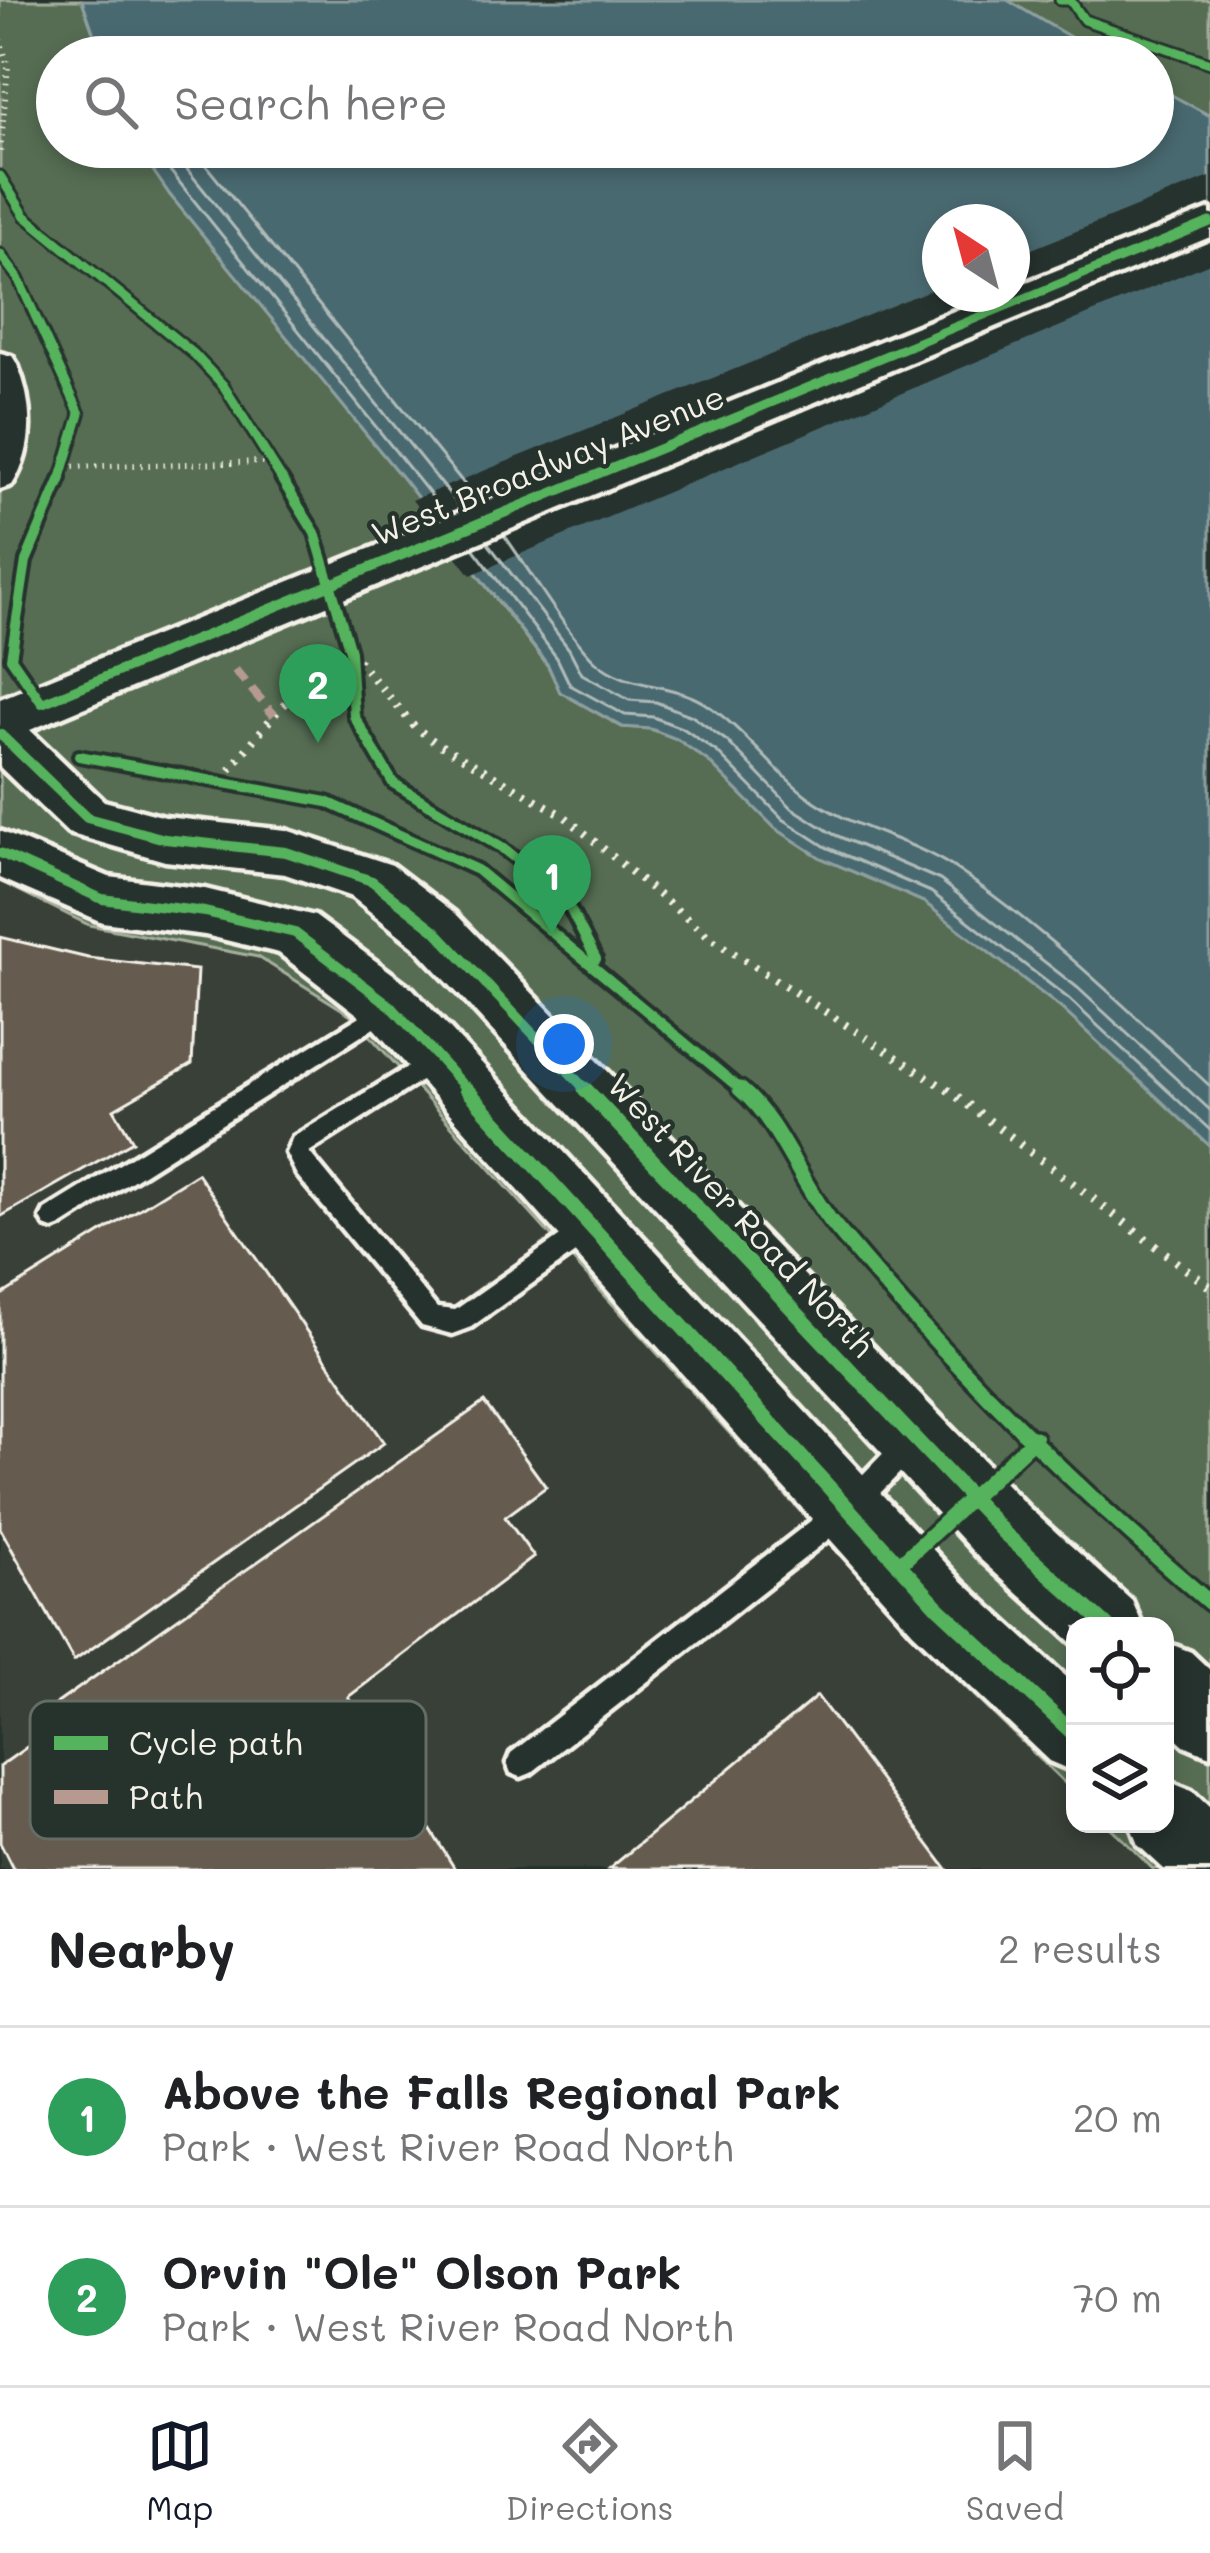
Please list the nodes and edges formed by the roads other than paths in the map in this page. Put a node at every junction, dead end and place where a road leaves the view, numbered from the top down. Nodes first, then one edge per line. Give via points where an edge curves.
1 (1210, 222) edge
2 (0, 364) edge
3 (0, 477) edge
4 (0, 721) edge
5 (0, 734) edge
6 (0, 854) edge
7 (391, 1006) junction
8 (439, 1058) junction
9 (53, 1218) dead end
10 (592, 1227) junction
11 (915, 1439) junction
12 (848, 1508) junction
13 (1097, 1617) edge
14 (1174, 1686) edge
15 (1210, 1719) edge
16 (1066, 1727) edge
17 (521, 1763) dead end
18 (1174, 1826) edge
19 (1210, 1860) edge

1 - 4 street, West Broadway Avenue
2 - 3 street via 14,443
5 - 11 street, West River Road North via 87,818 165,839 286,852 371,881 435,930
6 - 7 street via 101,899 295,933
7 - 8 street
7 - 9 lane
8 - 10 street
8 - 10 lane via 297,1153 430,1318 464,1319
10 - 12 street
11 - 12 lane
11 - 13 street, West River Road North
12 - 16 street via 938,1607
12 - 17 lane
14 - 15 street
18 - 19 street

